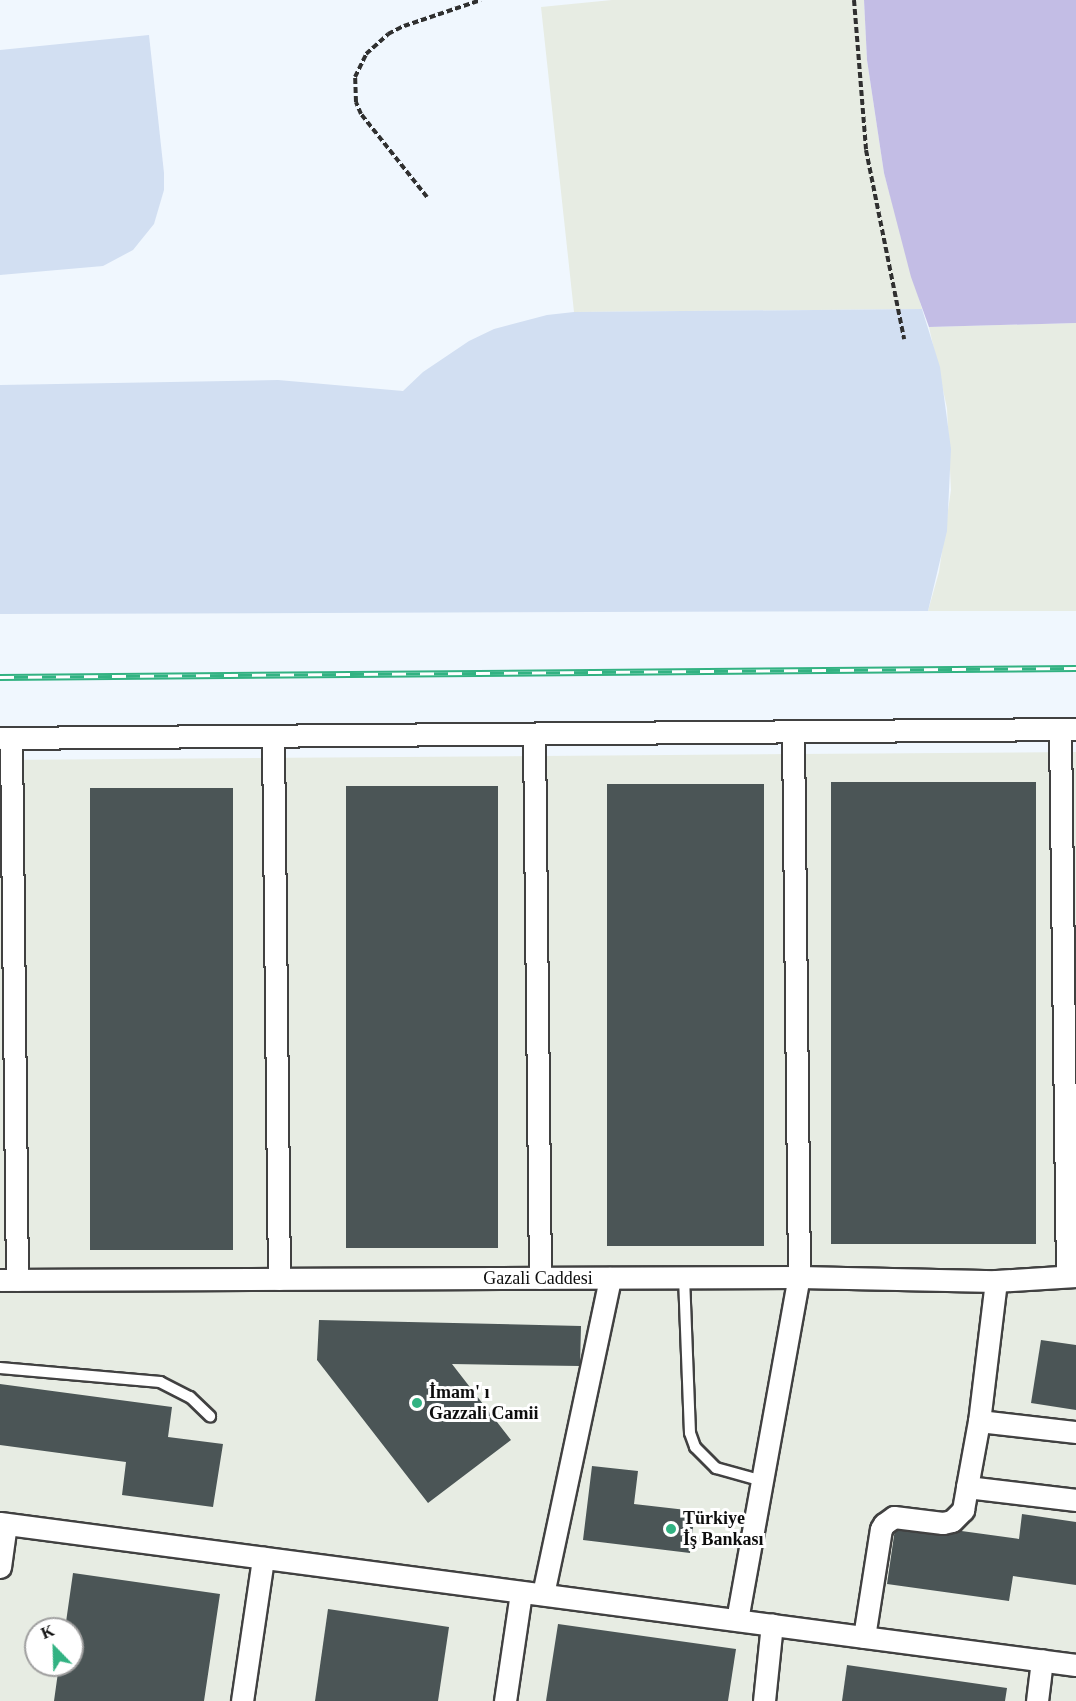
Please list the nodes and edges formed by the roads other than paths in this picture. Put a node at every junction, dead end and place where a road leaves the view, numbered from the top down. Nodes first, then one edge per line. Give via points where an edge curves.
1 (1068, 729) edge
2 (793, 732) junction
3 (534, 734) junction
4 (273, 736) junction
5 (6, 738) edge
6 (1071, 1276) edge
7 (684, 1277) junction
8 (799, 1277) junction
9 (540, 1278) junction
10 (610, 1278) junction
11 (279, 1279) junction
12 (8, 1280) edge
13 (996, 1281) junction
14 (0, 1368) edge
15 (210, 1416) dead end
16 (979, 1421) junction
17 (1076, 1432) edge
18 (762, 1481) junction
19 (968, 1487) junction
20 (1076, 1500) edge
21 (3, 1523) edge
22 (263, 1558) junction
23 (0, 1567) edge
24 (521, 1592) junction
25 (543, 1594) junction
26 (737, 1620) junction
27 (772, 1624) junction
28 (864, 1637) junction
29 (1041, 1660) junction
30 (1076, 1665) edge
31 (242, 1701) edge
32 (505, 1701) edge
33 (764, 1701) edge
34 (1037, 1701) edge

1 - 2 street
1 - 6 street
2 - 3 street
2 - 8 street
3 - 4 street
3 - 9 street
4 - 5 street
4 - 11 street
5 - 12 street
6 - 13 street, Gazali Caddesi
7 - 8 street, Gazali Caddesi
7 - 10 street, Gazali Caddesi
7 - 18 lane via 690,1433 695,1447 716,1468
8 - 13 street, Gazali Caddesi
8 - 18 street
9 - 10 street, Gazali Caddesi
9 - 11 street, Gazali Caddesi
10 - 25 street
11 - 12 street, Gazali Caddesi
13 - 16 street
14 - 15 lane via 160,1382 190,1397
16 - 17 street
16 - 19 street
18 - 26 street
19 - 20 street
19 - 28 street via 963,1510 952,1521 894,1517 884,1524
21 - 22 street
21 - 23 street
22 - 24 street
22 - 31 street
24 - 25 street
24 - 32 street
25 - 26 street
26 - 27 street
27 - 28 street
27 - 33 street
28 - 29 street
29 - 30 street
29 - 34 street

